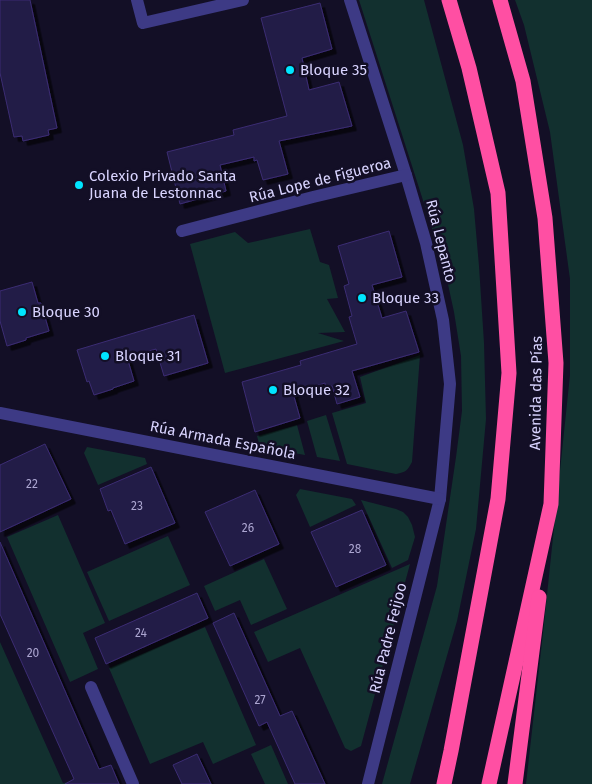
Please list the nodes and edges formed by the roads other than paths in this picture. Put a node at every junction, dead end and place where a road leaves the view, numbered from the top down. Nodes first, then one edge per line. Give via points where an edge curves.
1 (137, 0) edge
2 (242, 0) edge
3 (350, 0) edge
4 (449, 0) edge
5 (500, 0) edge
6 (406, 175) junction
7 (182, 231) dead end
8 (0, 413) edge
9 (440, 499) junction
10 (550, 504) junction
11 (91, 687) dead end
12 (451, 750) junction
13 (133, 784) edge
14 (368, 784) edge
15 (438, 784) edge
16 (444, 784) edge
17 (488, 784) edge
18 (515, 784) edge

1 - 2 street via 143,23
3 - 6 street, Rúa Lepanto
4 - 12 highway, Avenida das Pías via 470,68 498,193 509,373 498,499
5 - 10 highway, Avenida das Pías via 523,80 545,218 556,363
6 - 7 street, Rúa Lope de Figueroa
6 - 9 street, Rúa Lepanto via 426,243 443,320 450,384
8 - 9 street, Rúa Armada Española
9 - 14 street, Rúa Padre Feijoo
10 - 17 highway, Avenida das Pías
10 - 18 highway
11 - 13 street
12 - 15 highway
12 - 16 highway, Avenida das Pías

